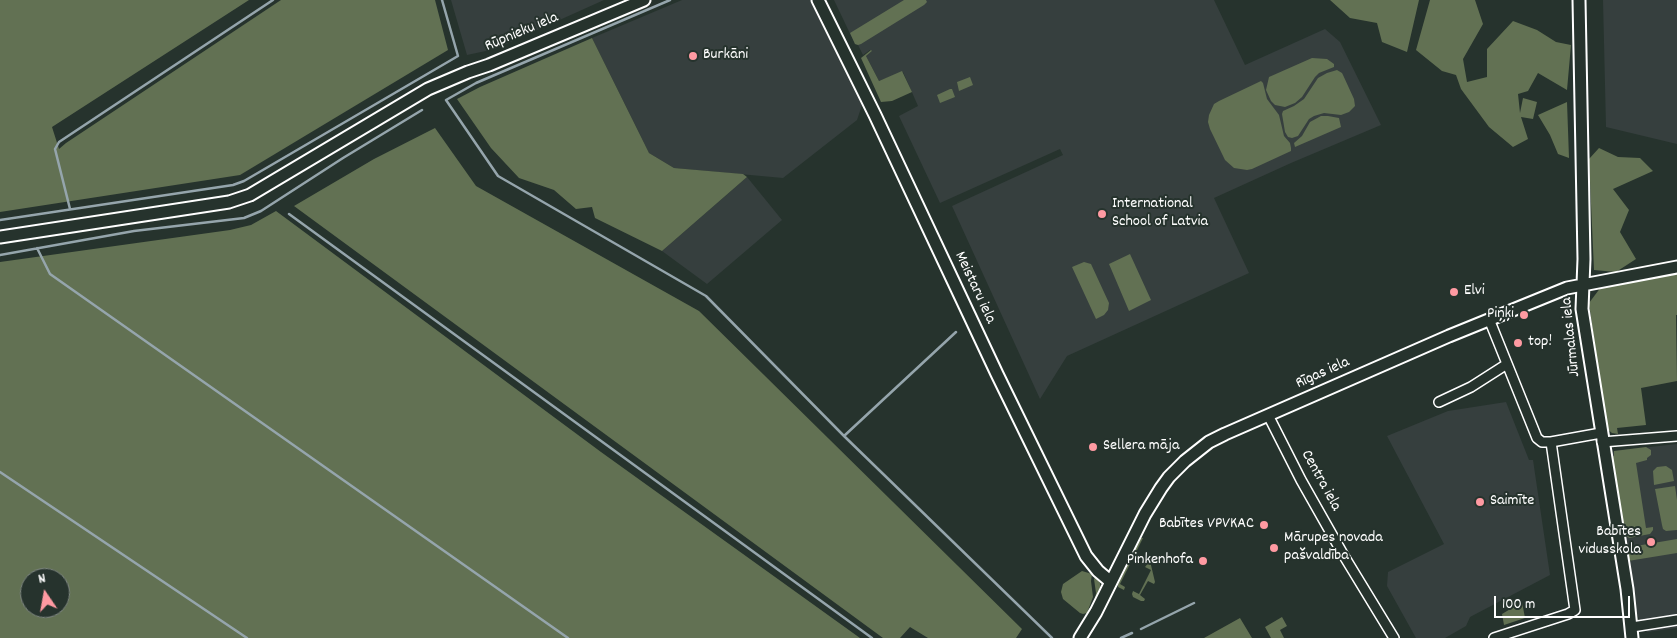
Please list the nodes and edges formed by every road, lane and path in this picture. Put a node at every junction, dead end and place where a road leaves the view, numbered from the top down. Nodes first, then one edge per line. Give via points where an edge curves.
1 (644, 0) edge
2 (818, 0) edge
3 (1580, 0) edge
4 (0, 237) edge
5 (1677, 267) edge
6 (1583, 285) junction
7 (1489, 320) junction
8 (1507, 364) junction
9 (1439, 402) dead end
10 (1268, 416) junction
11 (1677, 436) edge
12 (1602, 438) junction
13 (1550, 442) junction
14 (1111, 582) junction
15 (1677, 620) edge
16 (1632, 633) edge
17 (1080, 638) edge
18 (1394, 638) edge
19 (1494, 638) edge

1 - 4 street, Rūpnieku iela via 428,89 250,195 229,202
2 - 14 street, Meistaru iela via 1086,556
3 - 6 street, Jūrmalas iela
5 - 6 street, Rīgas iela
6 - 7 street, Rīgas iela via 1567,288
6 - 12 street, Jūrmalas iela via 1582,309
7 - 8 street
7 - 10 street, Rīgas iela
8 - 9 street via 1472,387
8 - 13 street via 1537,438
10 - 14 street, Rīgas iela via 1209,442 1185,460 1169,477 1145,514
10 - 18 street, Centra iela via 1344,556
11 - 12 street
12 - 13 street
12 - 16 street, Jūrmalas iela
13 - 19 street via 1575,610
14 - 17 street, Rīgas iela
15 - 16 street

